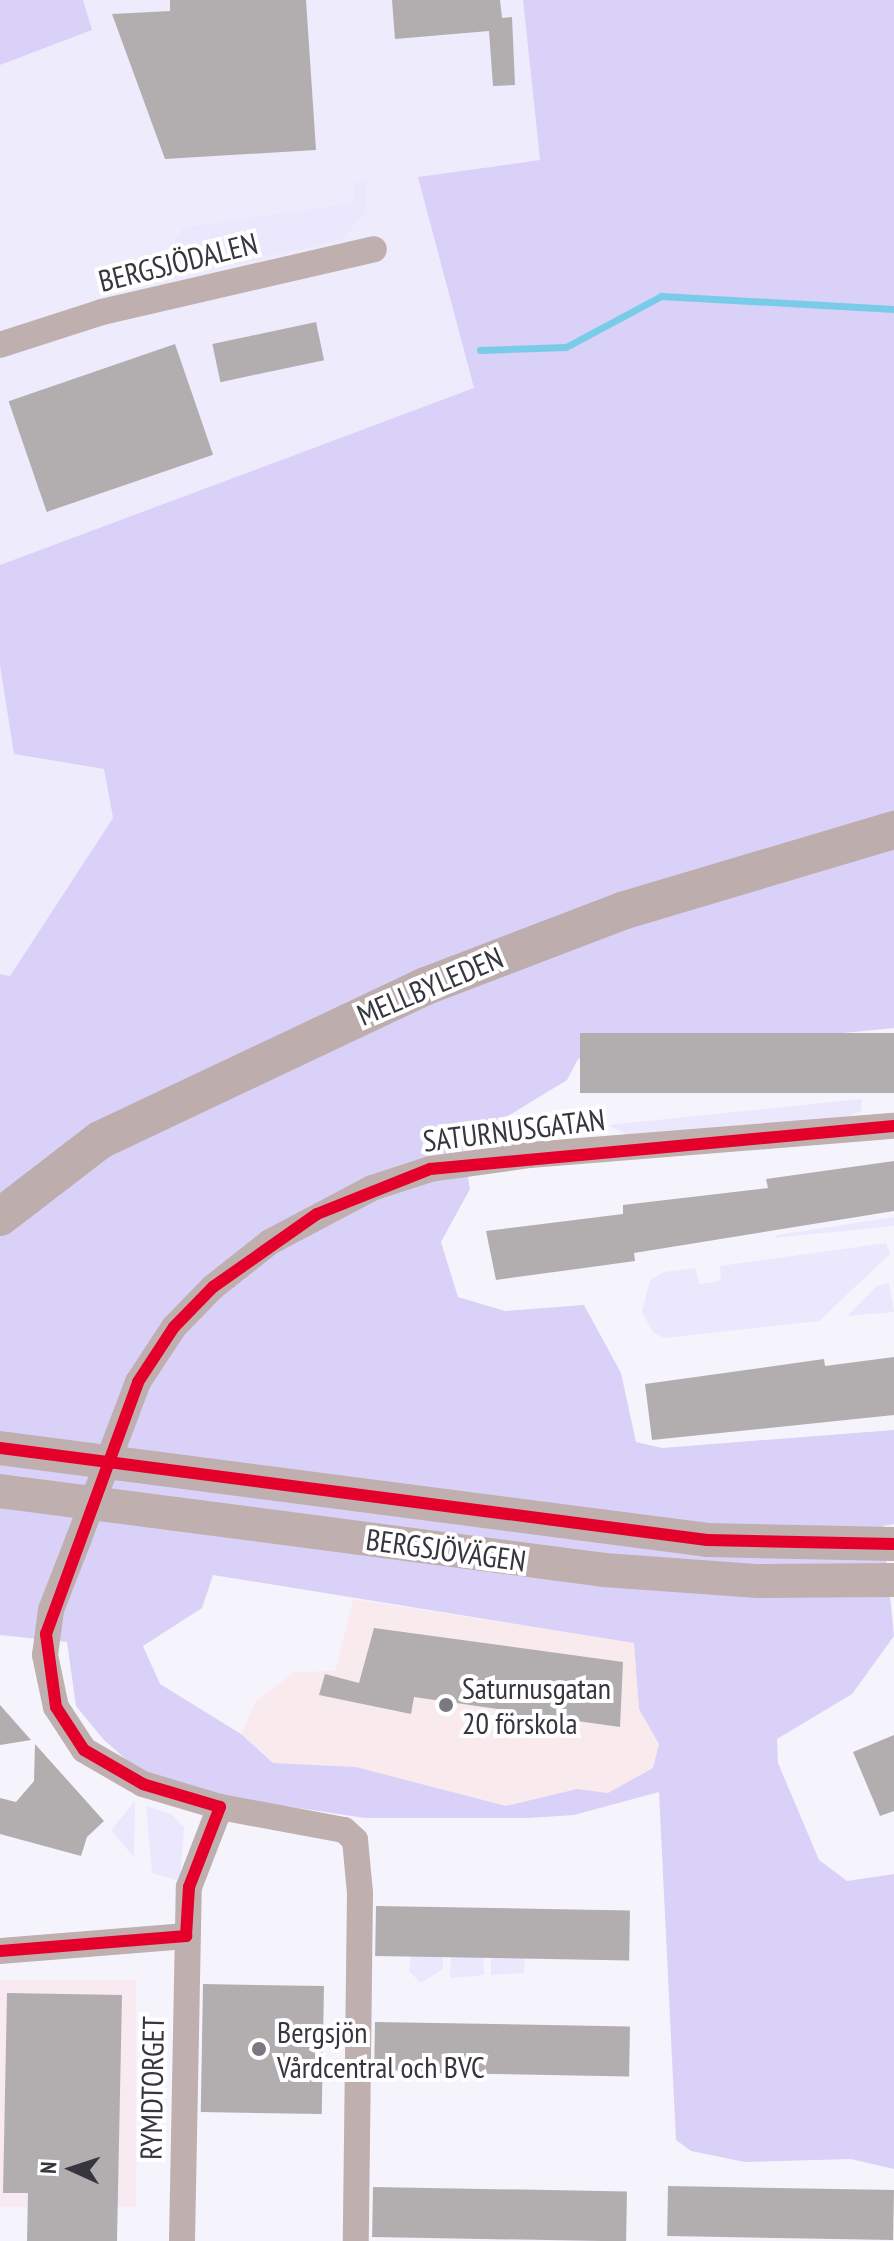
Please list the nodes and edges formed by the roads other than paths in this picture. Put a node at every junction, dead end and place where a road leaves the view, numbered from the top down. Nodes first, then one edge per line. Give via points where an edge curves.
1 (374, 249) dead end
2 (0, 345) edge
3 (894, 830) edge
4 (894, 1126) edge
5 (0, 1217) edge
6 (0, 1448) edge
7 (0, 1491) edge
8 (894, 1544) edge
9 (894, 1580) edge
10 (220, 1807) junction
11 (186, 1936) junction
12 (0, 1951) edge
13 (182, 2241) edge
14 (356, 2241) edge

1 - 2 street, BERGSJÖDALEN via 102,312
3 - 5 main road, MELLBYLEDEN via 622,911 426,986 100,1140
4 - 10 street, SATURNUSGATAN, bridge via 530,1155 430,1169 372,1188 270,1242 213,1287 164,1339 138,1382 46,1634 48,1680 66,1727 103,1764 143,1784
6 - 8 street, BERGSJÖVÄGEN via 707,1540
7 - 9 street, BERGSJÖVÄGEN via 604,1570 759,1581
10 - 11 street, RYMDTORGET via 189,1887
10 - 14 street, SATURNUSGATAN via 326,1825 355,1840 360,1893
11 - 12 street
11 - 13 street, RYMDTORGET

